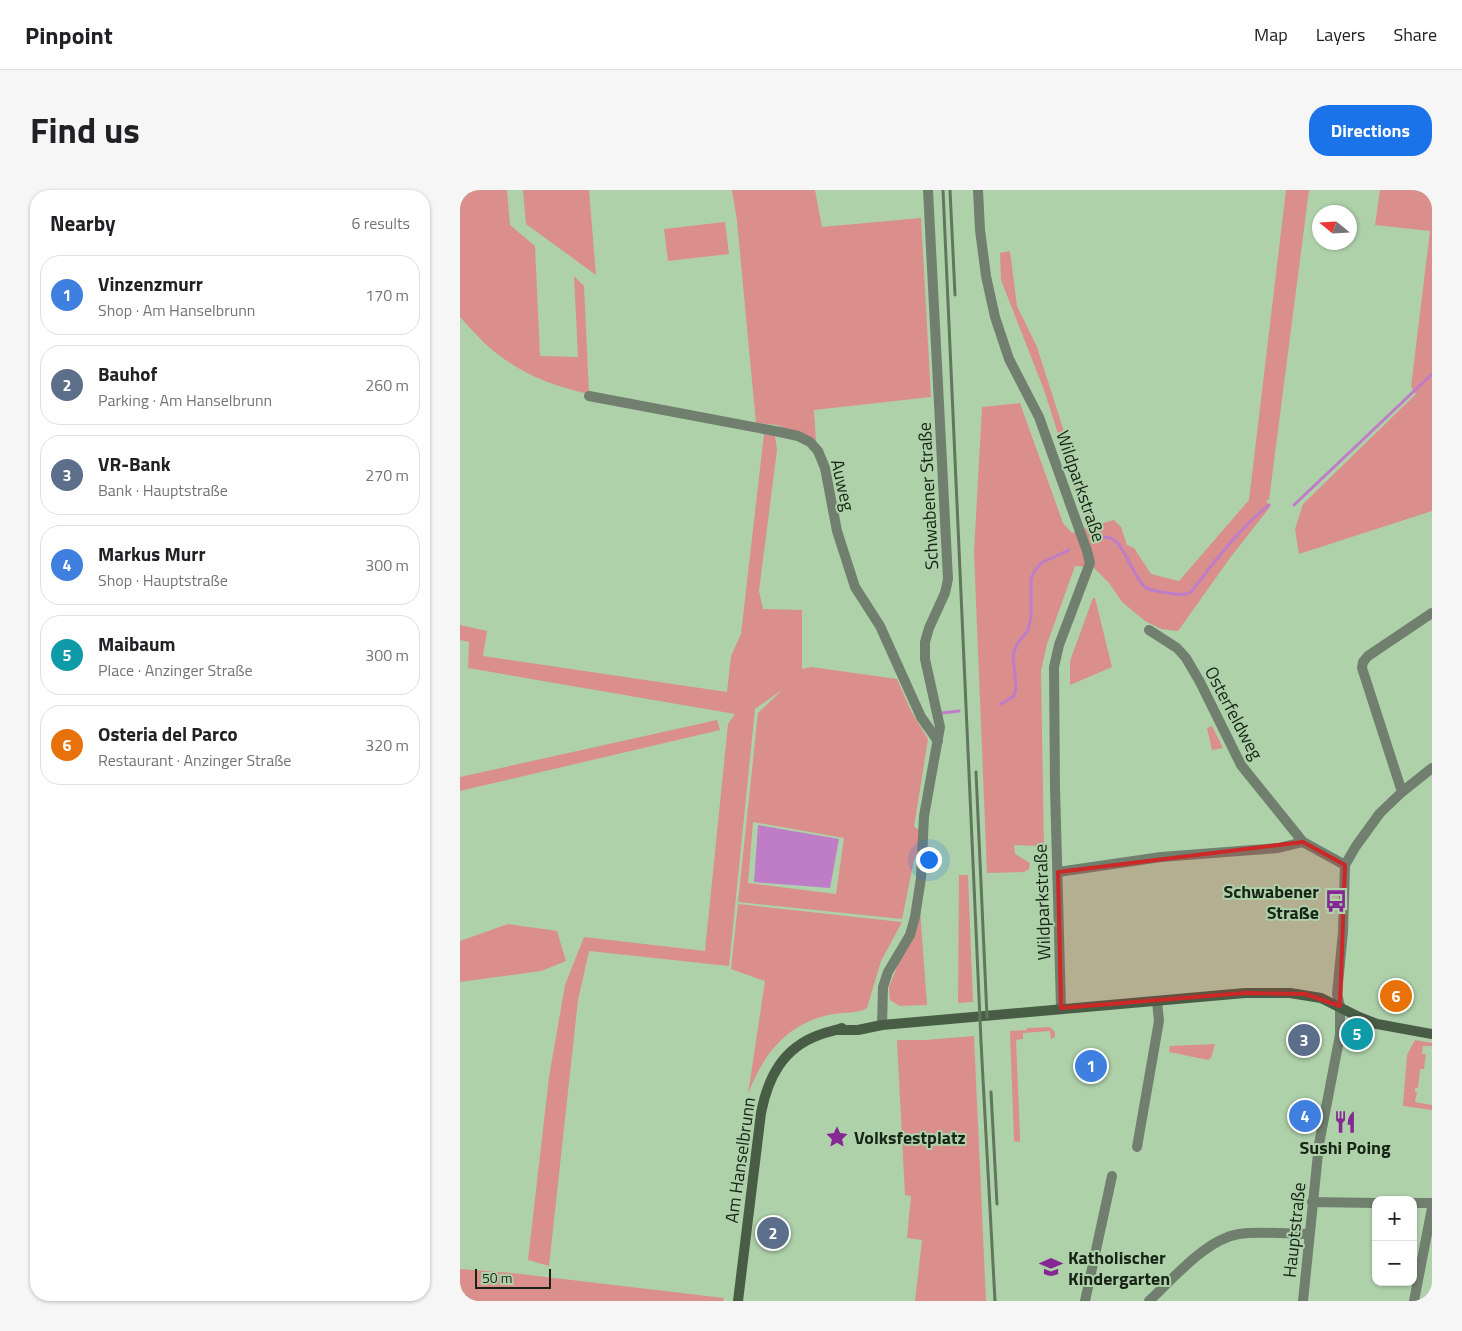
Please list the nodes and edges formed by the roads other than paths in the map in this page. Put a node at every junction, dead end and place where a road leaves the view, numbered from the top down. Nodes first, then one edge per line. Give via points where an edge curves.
1 (928, 190) edge
2 (978, 190) edge
3 (589, 396) dead end
4 (1432, 613) edge
5 (1149, 630) dead end
6 (938, 741) junction
7 (1432, 768) edge
8 (1402, 792) junction
9 (1303, 842) junction
10 (1345, 865) junction
11 (1058, 872) junction
12 (1157, 1002) junction
13 (1340, 1006) junction
14 (1061, 1008) junction
15 (882, 1025) junction
16 (1432, 1034) edge
17 (1137, 1147) dead end
18 (1112, 1176) dead end
19 (1312, 1202) junction
20 (1372, 1203) edge
21 (1417, 1203) edge
22 (1432, 1203) edge
23 (1432, 1208) edge
24 (1309, 1234) junction
25 (738, 1301) edge
26 (1085, 1301) edge
27 (1149, 1301) edge
28 (1303, 1301) edge
29 (1414, 1301) edge

1 - 6 street, Schwabener Straße via 948,579 925,642 925,659 940,727
2 - 11 street, Wildparkstraße via 986,276 995,317 1009,359 1039,417 1090,563 1054,667
3 - 6 street, Auweg via 780,432 810,442 825,468 837,532 855,587 880,626 921,717
4 - 8 street via 1363,662 1362,668
5 - 9 street, Osterfeldweg via 1177,648 1186,658 1241,765
6 - 15 street, Schwabener Straße via 924,816 924,857 915,917 910,935 883,987
7 - 8 street
8 - 10 street via 1373,823
9 - 10 street
9 - 11 street via 1278,848 1161,857
10 - 13 street, Hauptstraße via 1337,994
11 - 14 street, Wildparkstraße
12 - 13 street, Am Hanselbrunn via 1290,992 1321,998
12 - 14 street, Am Hanselbrunn
12 - 17 street via 1159,1021
13 - 16 street, Am Hanselbrunn via 1377,1024
13 - 19 street, Hauptstraße via 1340,1035 1320,1135
14 - 15 street, Am Hanselbrunn
15 - 25 street, Am Hanselbrunn via 858,1023 818,1035 798,1046 779,1064 768,1083 761,1113
18 - 26 street
19 - 20 street
19 - 24 street, Hauptstraße
21 - 22 street
23 - 29 street
24 - 27 street via 1238,1234 1219,1241 1201,1253
24 - 28 street, Hauptstraße

